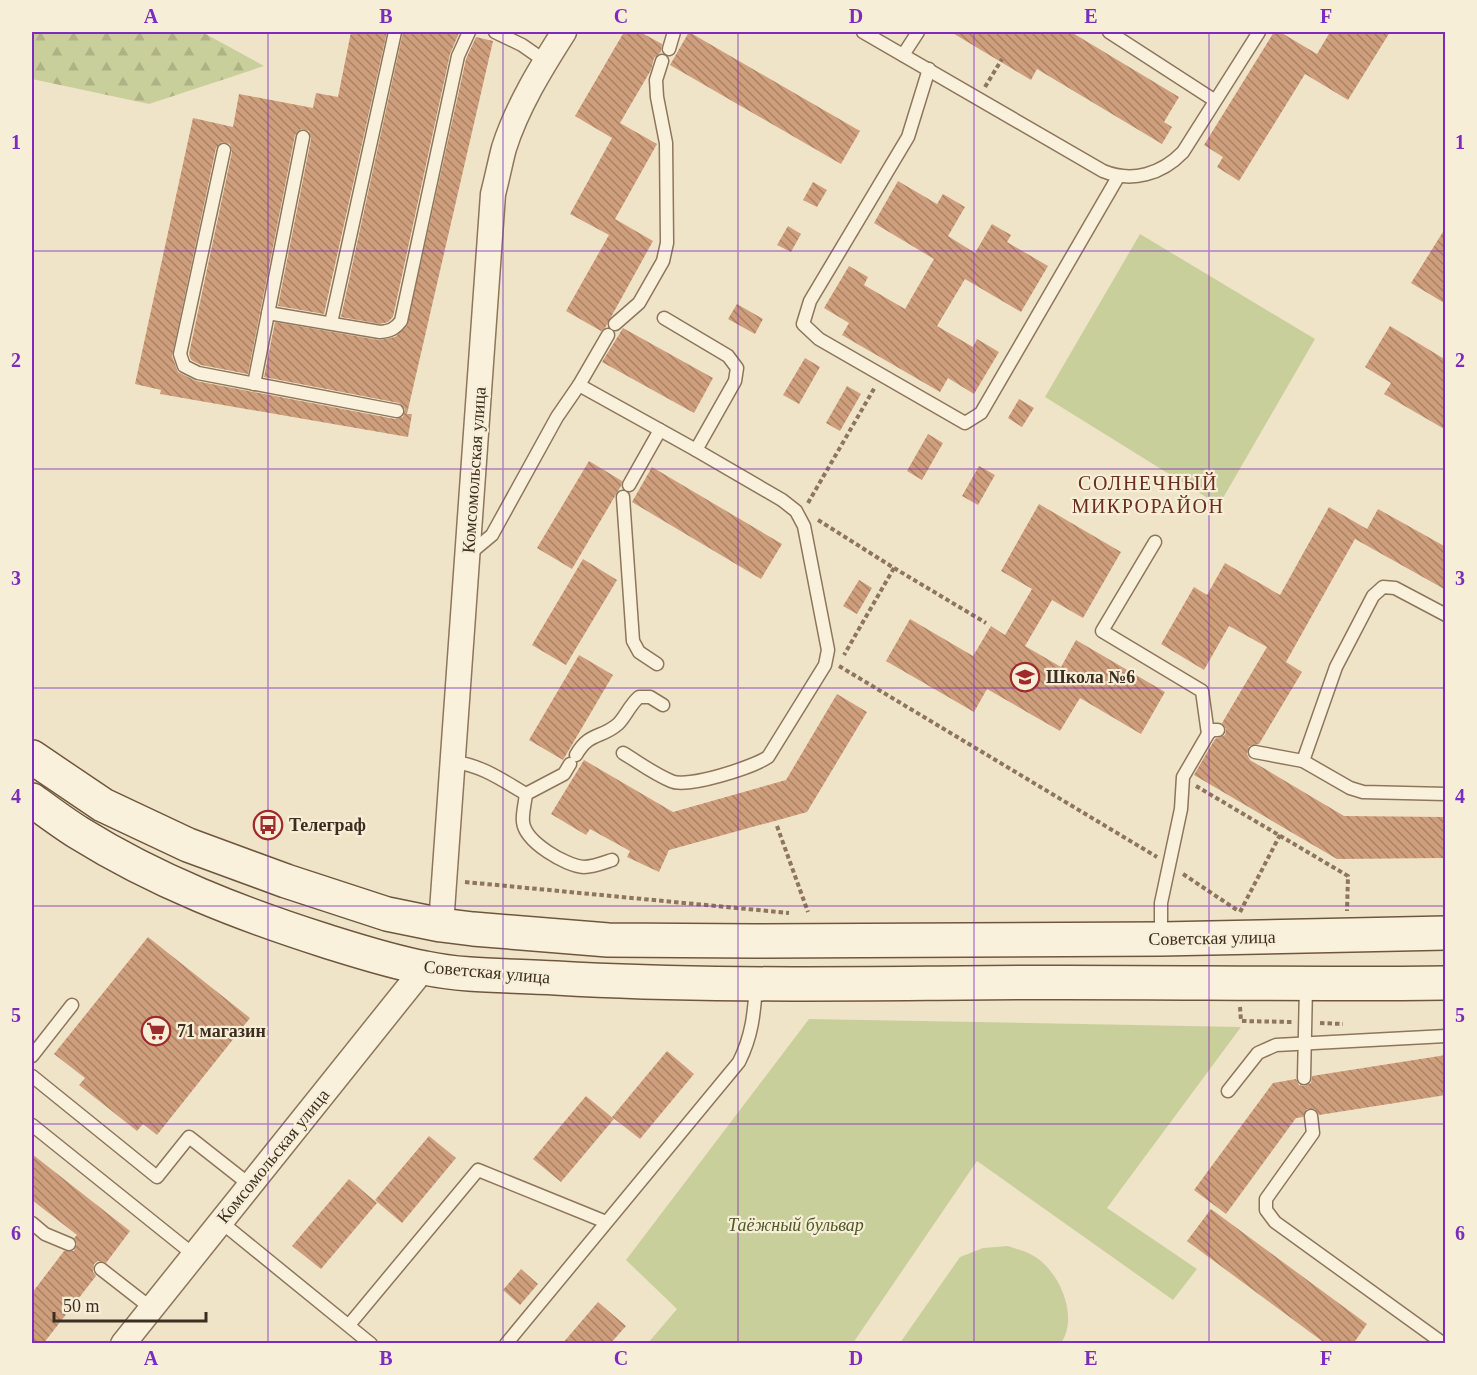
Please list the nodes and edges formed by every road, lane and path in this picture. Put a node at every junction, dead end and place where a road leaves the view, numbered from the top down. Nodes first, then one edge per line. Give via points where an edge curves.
1 (395, 32) edge
2 (469, 32) edge
3 (495, 32) edge
4 (564, 32) edge
5 (674, 32) edge
6 (863, 32) edge
7 (918, 32) edge
8 (1109, 32) edge
9 (1259, 32) edge
10 (669, 49) dead end
11 (903, 55) junction
12 (1002, 59) dead end
13 (545, 61) junction
14 (662, 61) dead end
15 (929, 69) junction
16 (984, 90) dead end
17 (1214, 100) junction
18 (303, 137) dead end
19 (224, 150) dead end
20 (1118, 177) junction
21 (268, 313) junction
22 (664, 318) dead end
23 (331, 323) junction
24 (615, 324) dead end
25 (608, 335) dead end
26 (882, 375) junction
27 (254, 384) junction
28 (579, 385) junction
29 (397, 411) dead end
30 (660, 430) junction
31 (696, 450) junction
32 (783, 500) junction
33 (804, 512) junction
34 (1155, 542) dead end
35 (468, 555) junction
36 (894, 568) junction
37 (1446, 615) edge
38 (986, 623) dead end
39 (844, 656) dead end
40 (657, 664) dead end
41 (838, 665) dead end
42 (663, 705) dead end
43 (1255, 752) dead end
44 (623, 753) dead end
45 (32, 757) edge
46 (1303, 761) junction
47 (454, 762) junction
48 (1183, 777) junction
49 (526, 794) junction
50 (1446, 794) edge
51 (32, 800) edge
52 (777, 826) dead end
53 (1280, 835) junction
54 (612, 860) dead end
55 (1169, 864) junction
56 (444, 880) junction
57 (808, 912) junction
58 (819, 912) dead end
59 (1228, 912) dead end
60 (1240, 912) junction
61 (1347, 912) dead end
62 (441, 925) junction
63 (1446, 933) edge
64 (1161, 939) junction
65 (980, 940) junction
66 (424, 968) junction
67 (980, 982) junction
68 (1446, 983) edge
69 (756, 984) junction
70 (1306, 985) junction
71 (72, 1005) dead end
72 (1446, 1036) edge
73 (1305, 1043) junction
74 (32, 1056) edge
75 (32, 1076) edge
76 (1304, 1078) dead end
77 (1228, 1091) dead end
78 (1311, 1116) dead end
79 (32, 1125) edge
80 (250, 1185) junction
81 (221, 1222) junction
82 (606, 1222) junction
83 (32, 1223) edge
84 (69, 1244) dead end
85 (194, 1255) junction
86 (101, 1269) dead end
87 (151, 1308) junction
88 (349, 1325) junction
89 (123, 1344) edge
90 (371, 1344) edge
91 (507, 1344) edge
92 (1444, 1344) edge

1 - 23 lane
2 - 23 lane via 458,56 401,321 389,331 380,332
3 - 13 lane
4 - 13 street, Комсомольская улица
5 - 10 lane
6 - 11 lane
7 - 11 lane
8 - 17 lane
9 - 17 lane
11 - 15 lane
12 - 16 path
13 - 35 street, Комсомольская улица via 504,147 493,194
14 - 24 lane via 656,80 666,143 667,243 663,261 639,303
15 - 20 lane
15 - 26 lane via 908,137 810,301 803,324 819,339
17 - 20 lane via 1173,163 1146,174
18 - 21 lane
19 - 27 lane via 180,354 184,366 198,373
20 - 26 lane via 981,413 965,423
21 - 23 lane
21 - 27 lane
22 - 31 lane via 728,356 737,368 735,381
25 - 28 lane
26 - 33 path
27 - 29 lane
28 - 30 lane
28 - 35 lane via 557,417 492,536
30 - 31 lane
30 - 40 lane via 626,491 633,640 639,652
31 - 32 lane
32 - 33 path
32 - 44 lane via 796,511 804,526 828,650 825,665 768,757 757,765 687,784 672,782
33 - 36 path
34 - 48 lane via 1102,631 1203,691 1213,732
35 - 47 street, Комсомольская улица
36 - 38 path
36 - 39 path
37 - 46 lane via 1395,588 1383,587 1372,596 1336,667
41 - 55 path
42 - 49 lane via 650,697 639,697 612,729 583,743 564,774
43 - 46 lane
45 - 62 street, Советская улица via 103,805 188,845 387,914
46 - 50 lane via 1363,792
47 - 49 lane via 487,771
47 - 56 street, Комсомольская улица
48 - 53 path
48 - 55 lane via 1181,809
49 - 54 lane via 523,822 533,842 573,866 588,867
51 - 66 street, Советская улица via 80,833 188,890 260,920
52 - 57 path
53 - 60 path
53 - 61 path via 1348,876
55 - 60 path
55 - 64 lane via 1161,903
56 - 57 path
56 - 62 street, Комсомольская улица
57 - 58 path
59 - 60 path
62 - 65 street, Советская улица via 608,940
63 - 64 street, Советская улица
64 - 65 street, Советская улица
65 - 67 street
66 - 69 street, Советская улица via 635,983
66 - 80 street, Комсомольская улица
67 - 69 street, Советская улица
67 - 70 street, Советская улица
68 - 70 street, Советская улица
69 - 82 lane via 748,1044 739,1062
70 - 73 lane
71 - 74 lane
72 - 73 lane
73 - 76 lane
73 - 77 lane via 1276,1045 1258,1053
75 - 80 lane via 158,1177 189,1137
78 - 92 lane via 1313,1133 1266,1199 1266,1210 1275,1222
79 - 85 lane
80 - 81 street, Комсомольская улица
81 - 85 street, Комсомольская улица
81 - 88 lane
82 - 88 lane via 478,1170
82 - 91 lane
83 - 84 lane via 45,1234
85 - 87 street, Комсомольская улица
86 - 87 lane
87 - 89 street, Комсомольская улица
88 - 90 lane

